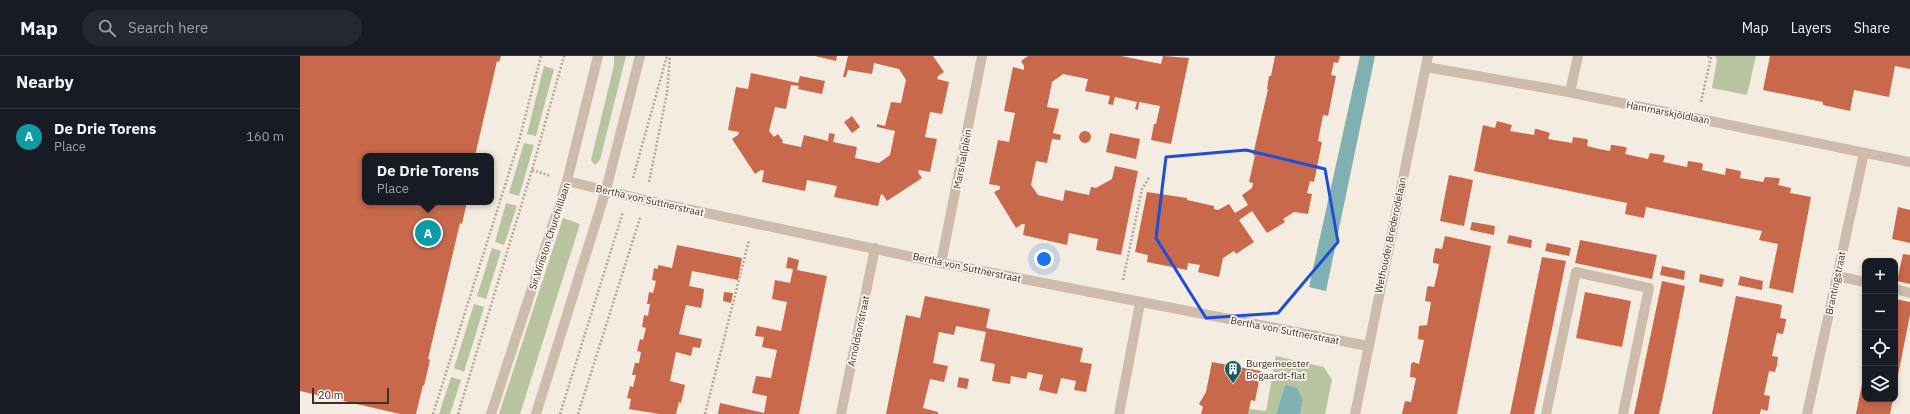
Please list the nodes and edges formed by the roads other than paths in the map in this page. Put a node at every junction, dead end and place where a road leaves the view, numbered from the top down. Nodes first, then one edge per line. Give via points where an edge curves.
1 (598, 56) edge
2 (640, 56) edge
3 (982, 56) edge
4 (1428, 56) edge
5 (1578, 56) edge
6 (1426, 67) junction
7 (1570, 92) junction
8 (1864, 153) junction
9 (1910, 162) edge
10 (567, 181) junction
11 (606, 190) junction
12 (875, 248) junction
13 (941, 263) junction
14 (1837, 276) junction
15 (1862, 281) edge
16 (1898, 290) edge
17 (1910, 293) edge
18 (1140, 303) junction
19 (1368, 346) junction
20 (491, 414) edge
21 (536, 414) edge
22 (841, 414) edge
23 (1119, 414) edge
24 (1355, 414) edge
25 (1546, 414) edge
26 (1623, 414) edge
27 (1807, 414) edge

1 - 10 street, Sir Winston Churchilllaan
2 - 11 street
3 - 13 street, Marshallplein
4 - 6 street, Wethouder Brederodelaan
5 - 7 street
6 - 7 street, Hammarskjöldlaan
6 - 19 street, Wethouder Brederodelaan
7 - 8 street, Hammarskjöldlaan
8 - 9 street, Hammarskjöldlaan
8 - 14 street, Brantingstraat
10 - 11 street, Bertha von Suttnerstraat
10 - 20 street, Sir Winston Churchilllaan
11 - 12 street, Bertha von Suttnerstraat
11 - 21 street
12 - 13 street, Bertha von Suttnerstraat
12 - 22 street, Arnoldsonstraat
13 - 18 street, Bertha von Suttnerstraat
14 - 15 street
14 - 27 street, Brantingstraat
16 - 17 street
18 - 19 street, Bertha von Suttnerstraat
18 - 23 street
19 - 24 street, Wethouder Brederodelaan
25 - 26 street via 1576,272 1649,288

